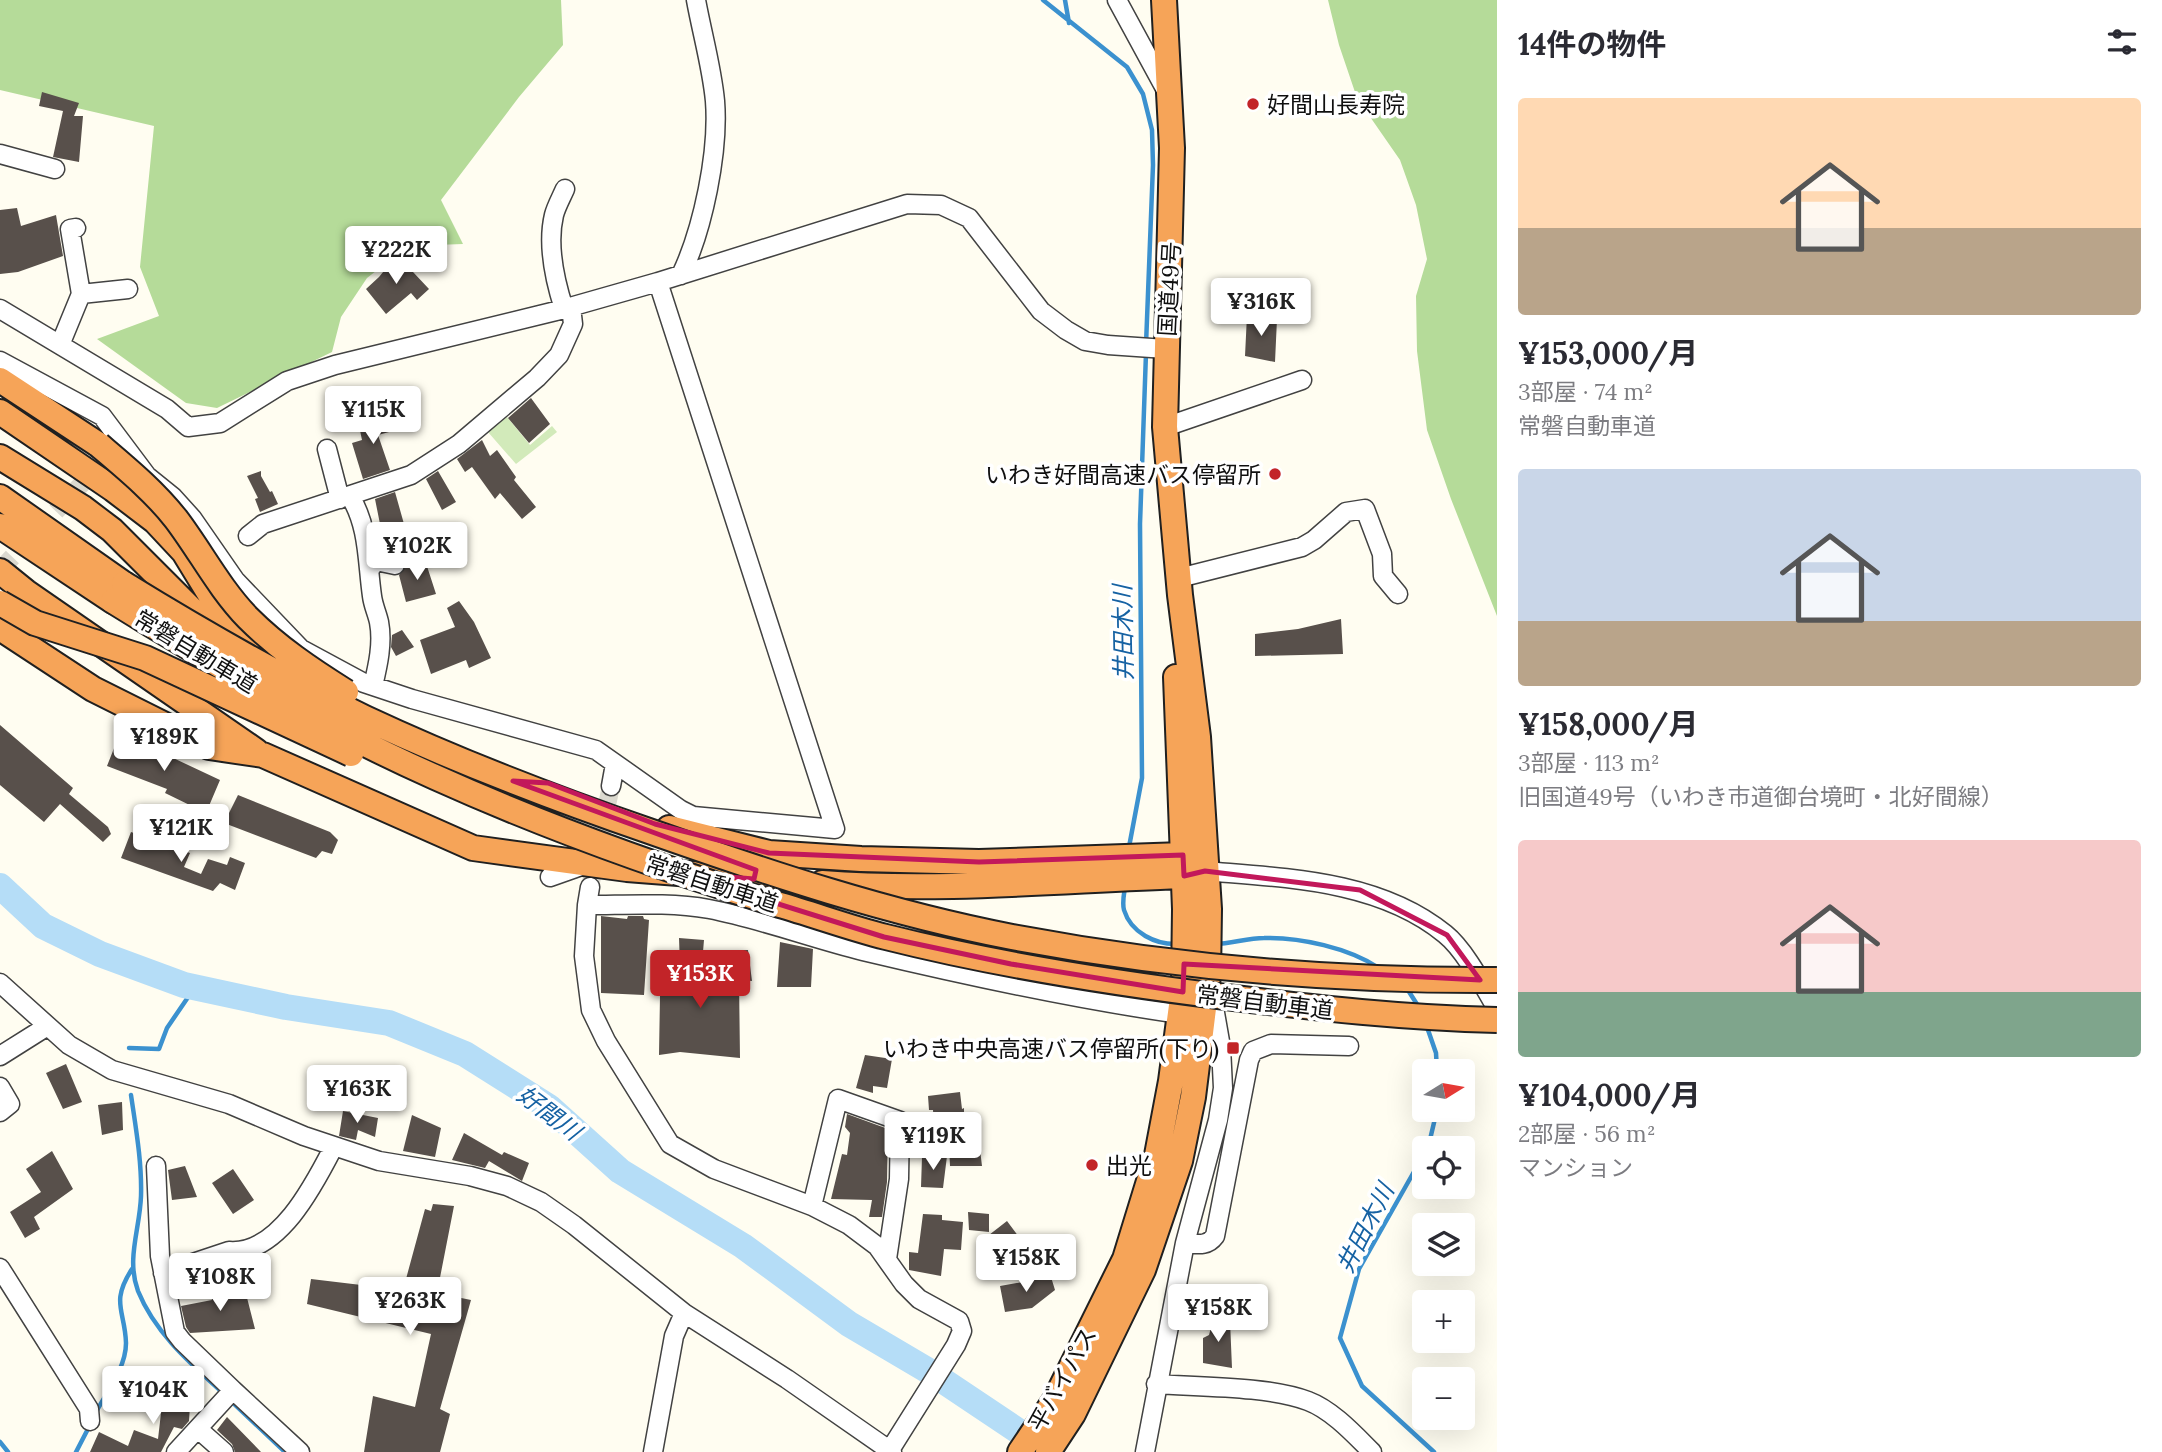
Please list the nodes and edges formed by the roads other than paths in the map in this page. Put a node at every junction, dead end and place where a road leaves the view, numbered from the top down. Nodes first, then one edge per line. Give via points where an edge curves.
1 (696, 0) edge
2 (1117, 0) edge
3 (1164, 0) edge
4 (1170, 97) junction
5 (0, 154) edge
6 (55, 169) dead end
7 (565, 190) dead end
8 (76, 228) dead end
9 (681, 275) junction
10 (658, 282) junction
11 (128, 289) dead end
12 (81, 294) junction
13 (568, 308) junction
14 (0, 309) edge
15 (60, 345) junction
16 (1160, 348) junction
17 (0, 361) edge
18 (0, 380) edge
19 (1302, 380) dead end
20 (0, 412) edge
21 (1165, 426) junction
22 (112, 445) junction
23 (327, 449) dead end
24 (0, 457) edge
25 (0, 497) edge
26 (345, 498) junction
27 (0, 526) edge
28 (248, 536) dead end
29 (395, 565) dead end
30 (370, 569) junction
31 (0, 570) edge
32 (1179, 578) junction
33 (118, 592) junction
34 (1398, 594) dead end
35 (0, 603) edge
36 (0, 628) edge
37 (277, 679) junction
38 (373, 686) junction
39 (263, 755) junction
40 (474, 764) junction
41 (615, 764) junction
42 (611, 786) tunnel mouth
43 (556, 828) junction
44 (1190, 867) junction
45 (1100, 869) junction
46 (589, 876) junction
47 (550, 877) dead end
48 (587, 905) junction
49 (1200, 963) junction
50 (1497, 980) edge
51 (0, 983) edge
52 (1497, 1009) edge
53 (1180, 1014) junction
54 (1497, 1020) edge
55 (46, 1027) junction
56 (1349, 1046) dead end
57 (0, 1056) edge
58 (0, 1087) edge
59 (0, 1112) edge
60 (334, 1146) junction
61 (156, 1166) dead end
62 (812, 1206) junction
63 (1185, 1243) junction
64 (887, 1259) junction
65 (163, 1273) junction
66 (2, 1277) edge
67 (684, 1313) junction
68 (1156, 1384) junction
69 (228, 1395) junction
70 (1064, 1407) junction
71 (90, 1421) dead end
72 (198, 1429) junction
73 (893, 1446) edge
74 (176, 1452) edge
75 (224, 1452) edge
76 (300, 1452) edge
77 (653, 1452) edge
78 (1020, 1452) edge
79 (1048, 1452) edge
80 (1144, 1452) edge
81 (1372, 1452) edge

1 - 9 street via 715,100 715,128 705,206
2 - 4 street
3 - 4 highway, 国道49号
4 - 16 highway, 国道49号 via 1170,300
5 - 6 street
7 - 13 street via 554,215 552,235 558,289
8 - 12 street via 70,229
9 - 10 street
9 - 16 street via 907,204 941,205 969,218 1041,311 1066,330 1085,341
10 - 13 street
10 - 41 street via 835,829 693,816
11 - 12 street
12 - 15 street
13 - 15 street via 335,365 288,381 220,423 188,426
13 - 26 street via 573,324 559,355 492,417 411,475
14 - 15 street
16 - 21 highway, 国道49号
17 - 22 street via 102,416
18 - 22 highway
19 - 21 street
20 - 37 highway via 155,521 184,552 220,611
21 - 32 highway, 国道49号
22 - 38 street via 192,518 235,580 301,649
22 - 40 highway, bridge via 176,519 219,584 248,618 294,659 369,707
23 - 26 street
24 - 37 highway via 112,530 246,664
25 - 33 highway, 常磐自動車道
26 - 28 street via 263,524
26 - 30 street via 359,511
27 - 33 highway, 常磐自動車道
29 - 30 street via 376,561
30 - 38 street via 380,656
31 - 39 highway
32 - 34 street via 1302,547 1346,512 1365,509 1382,554 1383,576
32 - 44 highway, 国道49号 via 1198,737
33 - 40 highway, 常磐自動車道, bridge via 178,618 367,718
33 - 43 highway, 常磐自動車道, bridge via 234,675 435,777
35 - 43 highway, bridge via 35,623 145,658 386,769
36 - 39 highway via 93,689 209,747
37 - 45 highway via 378,733 484,779 548,783 655,824 769,853
38 - 41 street via 587,747
39 - 46 highway via 473,848
40 - 50 highway, 常磐自動車道, bridge via 746,867 1013,937 1199,965 1423,980
41 - 42 street
43 - 54 highway, 常磐自動車道, bridge via 713,884 884,937 1011,964 1134,986 1308,1007
44 - 45 highway
44 - 49 highway, 平バイパス
44 - 52 street via 1360,890 1416,915 1447,935
45 - 46 highway via 863,886 626,869
46 - 47 street
46 - 48 street
48 - 53 street via 707,909 1041,992
48 - 62 street via 584,956 591,1010 670,1144 714,1169
49 - 53 highway, 平バイパス
49 - 63 street via 1217,1019 1223,1088
49 - 70 highway, 平バイパス via 1194,1097 1180,1161 1143,1270
51 - 55 street
53 - 70 highway, 平バイパス via 1157,1155 1125,1259
55 - 57 street
55 - 60 street via 112,1070 229,1104
56 - 63 street via 1271,1044 1253,1051 1214,1236 1204,1245
58 - 59 street via 10,1104
60 - 65 street via 302,1201 264,1241
60 - 67 street via 379,1161 507,1186 541,1202
61 - 65 street
62 - 64 street via 849,1225
62 - 64 street via 838,1100 900,1121 900,1179
63 - 68 street
64 - 73 street via 919,1299 959,1321 962,1331
65 - 69 street via 175,1332
66 - 71 street via 89,1409
67 - 73 street
67 - 77 street via 674,1336
68 - 80 street
68 - 81 street via 1275,1394 1309,1402
69 - 72 street
69 - 76 street
70 - 78 highway, 平バイパス
70 - 79 highway, 平バイパス
72 - 74 street
72 - 75 street

